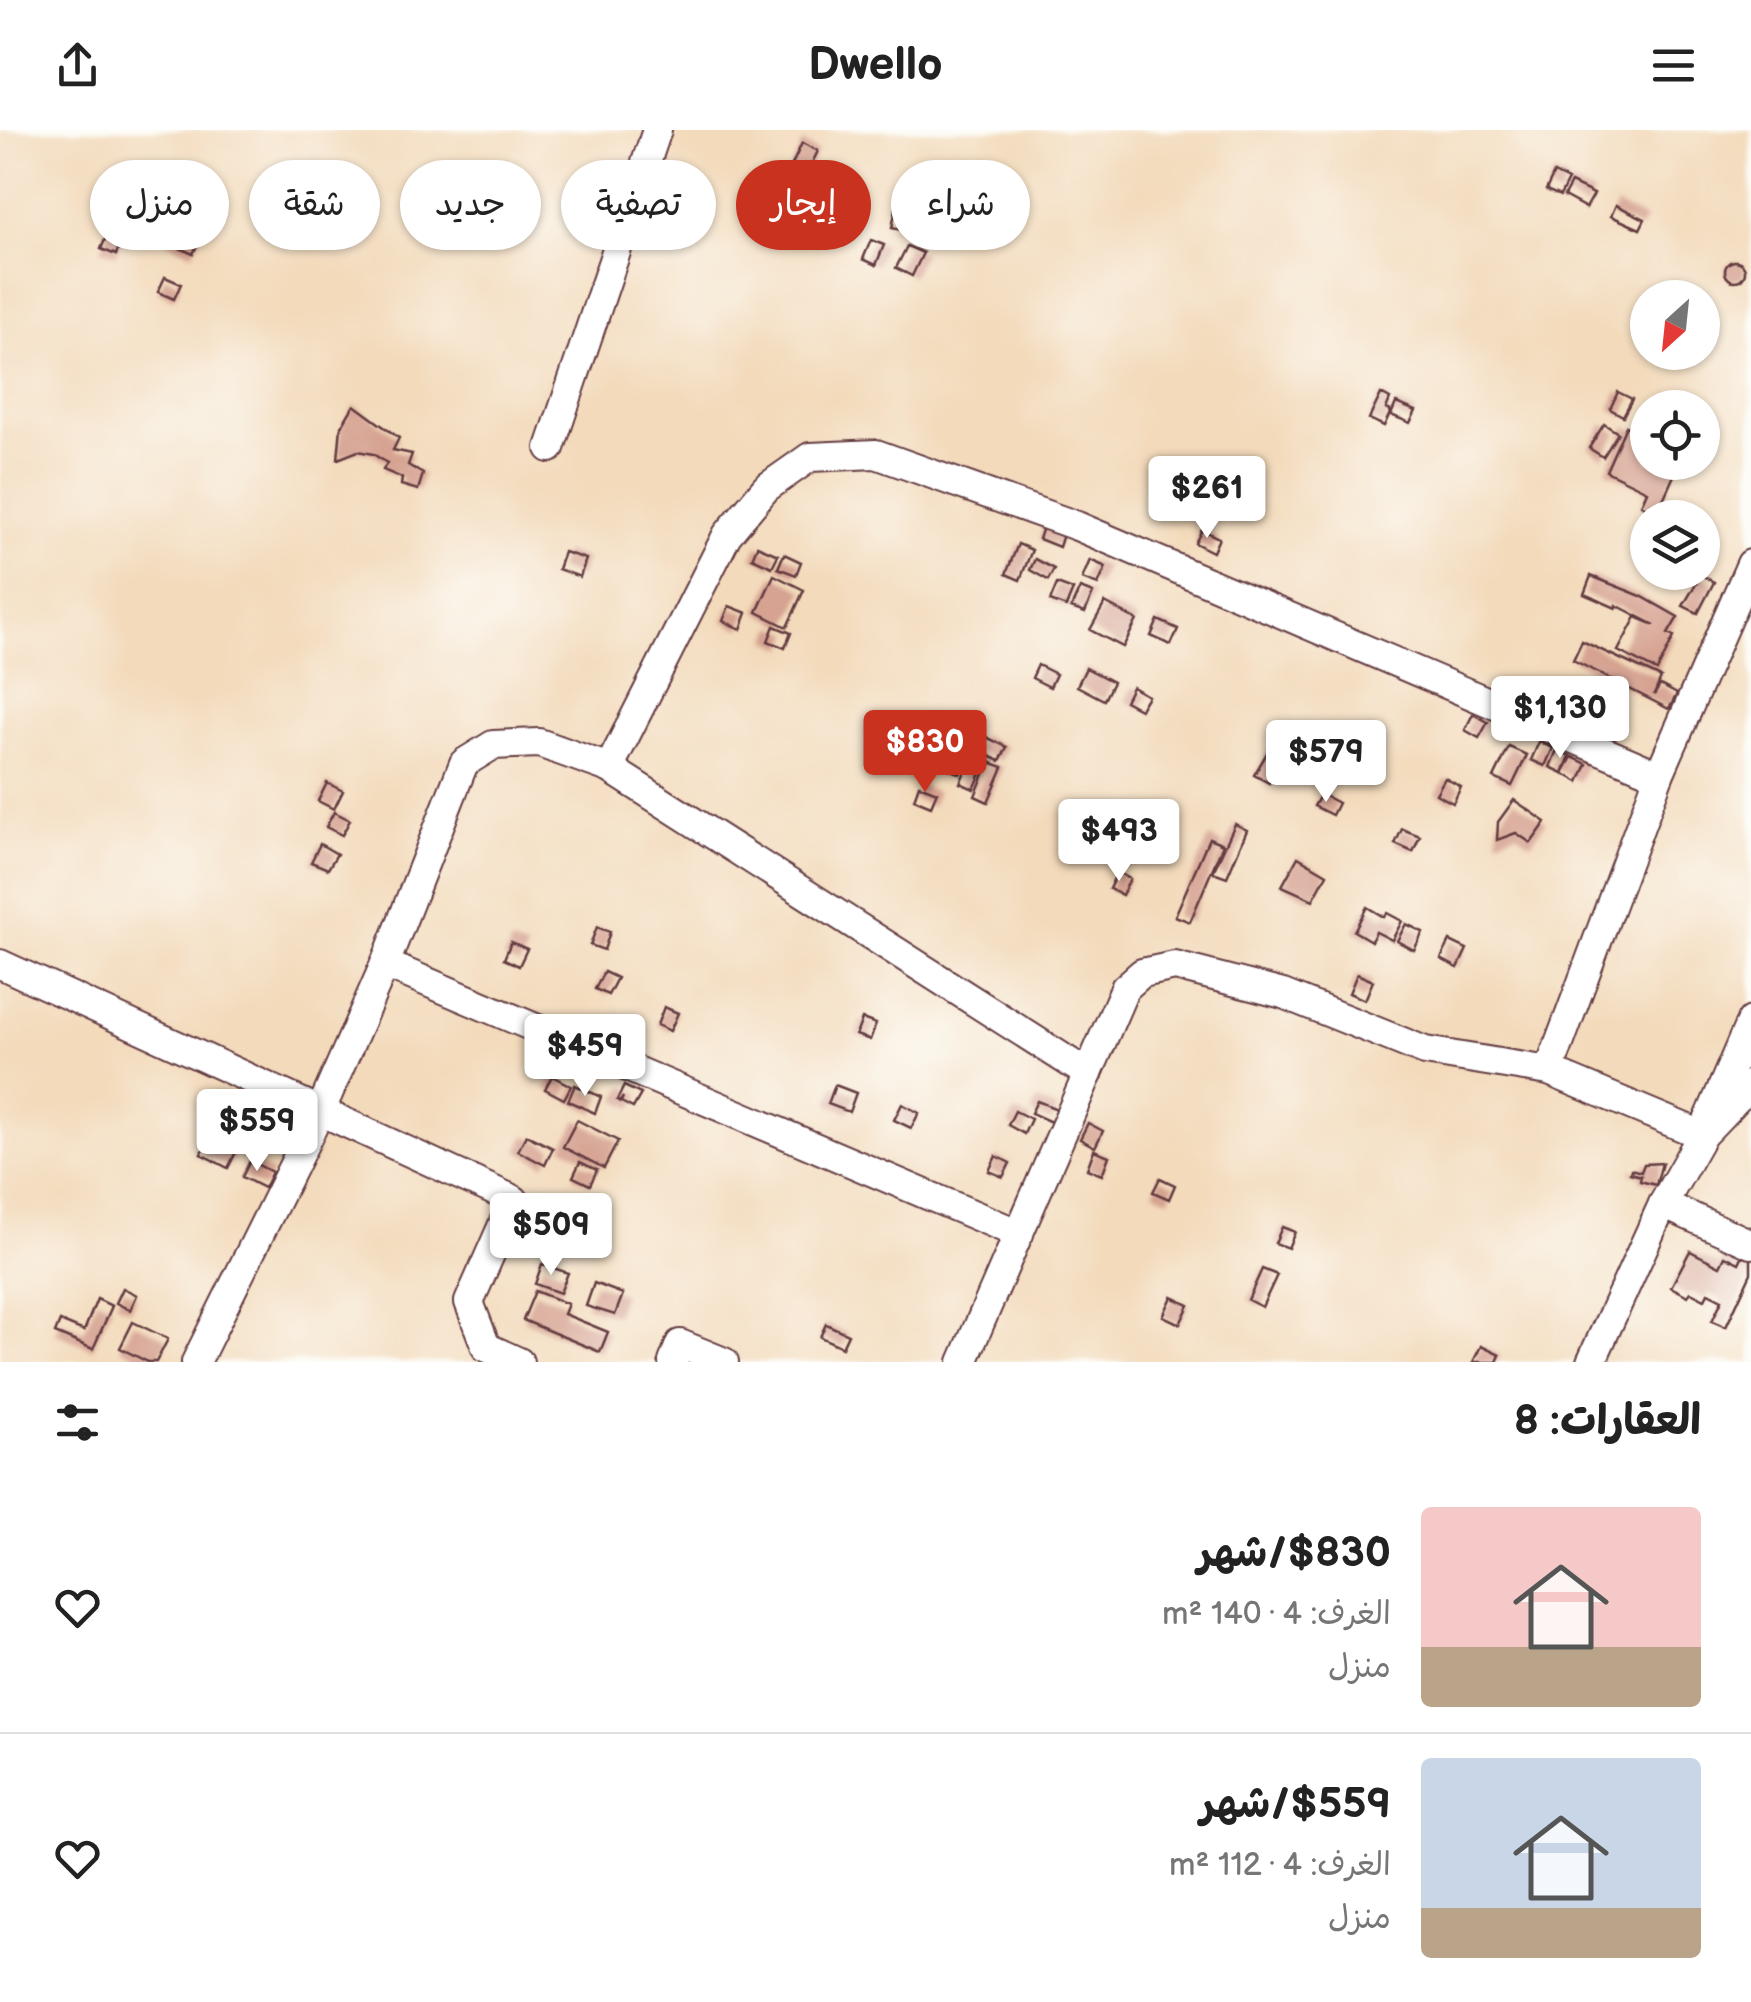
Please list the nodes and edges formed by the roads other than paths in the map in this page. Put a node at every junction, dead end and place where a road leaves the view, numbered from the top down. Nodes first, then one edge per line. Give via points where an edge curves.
1 (657, 130) edge
2 (550, 448) dead end
3 (1751, 564) edge
4 (609, 768) junction
5 (1659, 775) junction
6 (0, 964) edge
7 (384, 964) junction
8 (1751, 1021) edge
9 (1549, 1071) junction
10 (1088, 1074) junction
11 (1751, 1084) edge
12 (320, 1112) junction
13 (1702, 1136) junction
14 (1663, 1204) junction
15 (1019, 1234) junction
16 (1751, 1244) edge
17 (196, 1362) edge
18 (518, 1362) edge
19 (673, 1362) edge
20 (724, 1362) edge
21 (964, 1362) edge
22 (1591, 1362) edge

1 - 2 street
3 - 5 street
4 - 5 street via 727,535 766,488 810,457 876,454 1077,526
4 - 7 street via 538,743 493,745 464,763
4 - 10 street
5 - 9 street
6 - 12 street
7 - 12 street
7 - 15 street
8 - 13 street
9 - 10 street via 1426,1051 1283,994 1176,966 1142,972 1125,988
9 - 13 street
10 - 15 street
11 - 13 street
12 - 17 street
12 - 18 street via 514,1200 469,1302 486,1347
13 - 14 street
14 - 16 street
14 - 22 street
15 - 21 street
19 - 20 street via 680,1344

